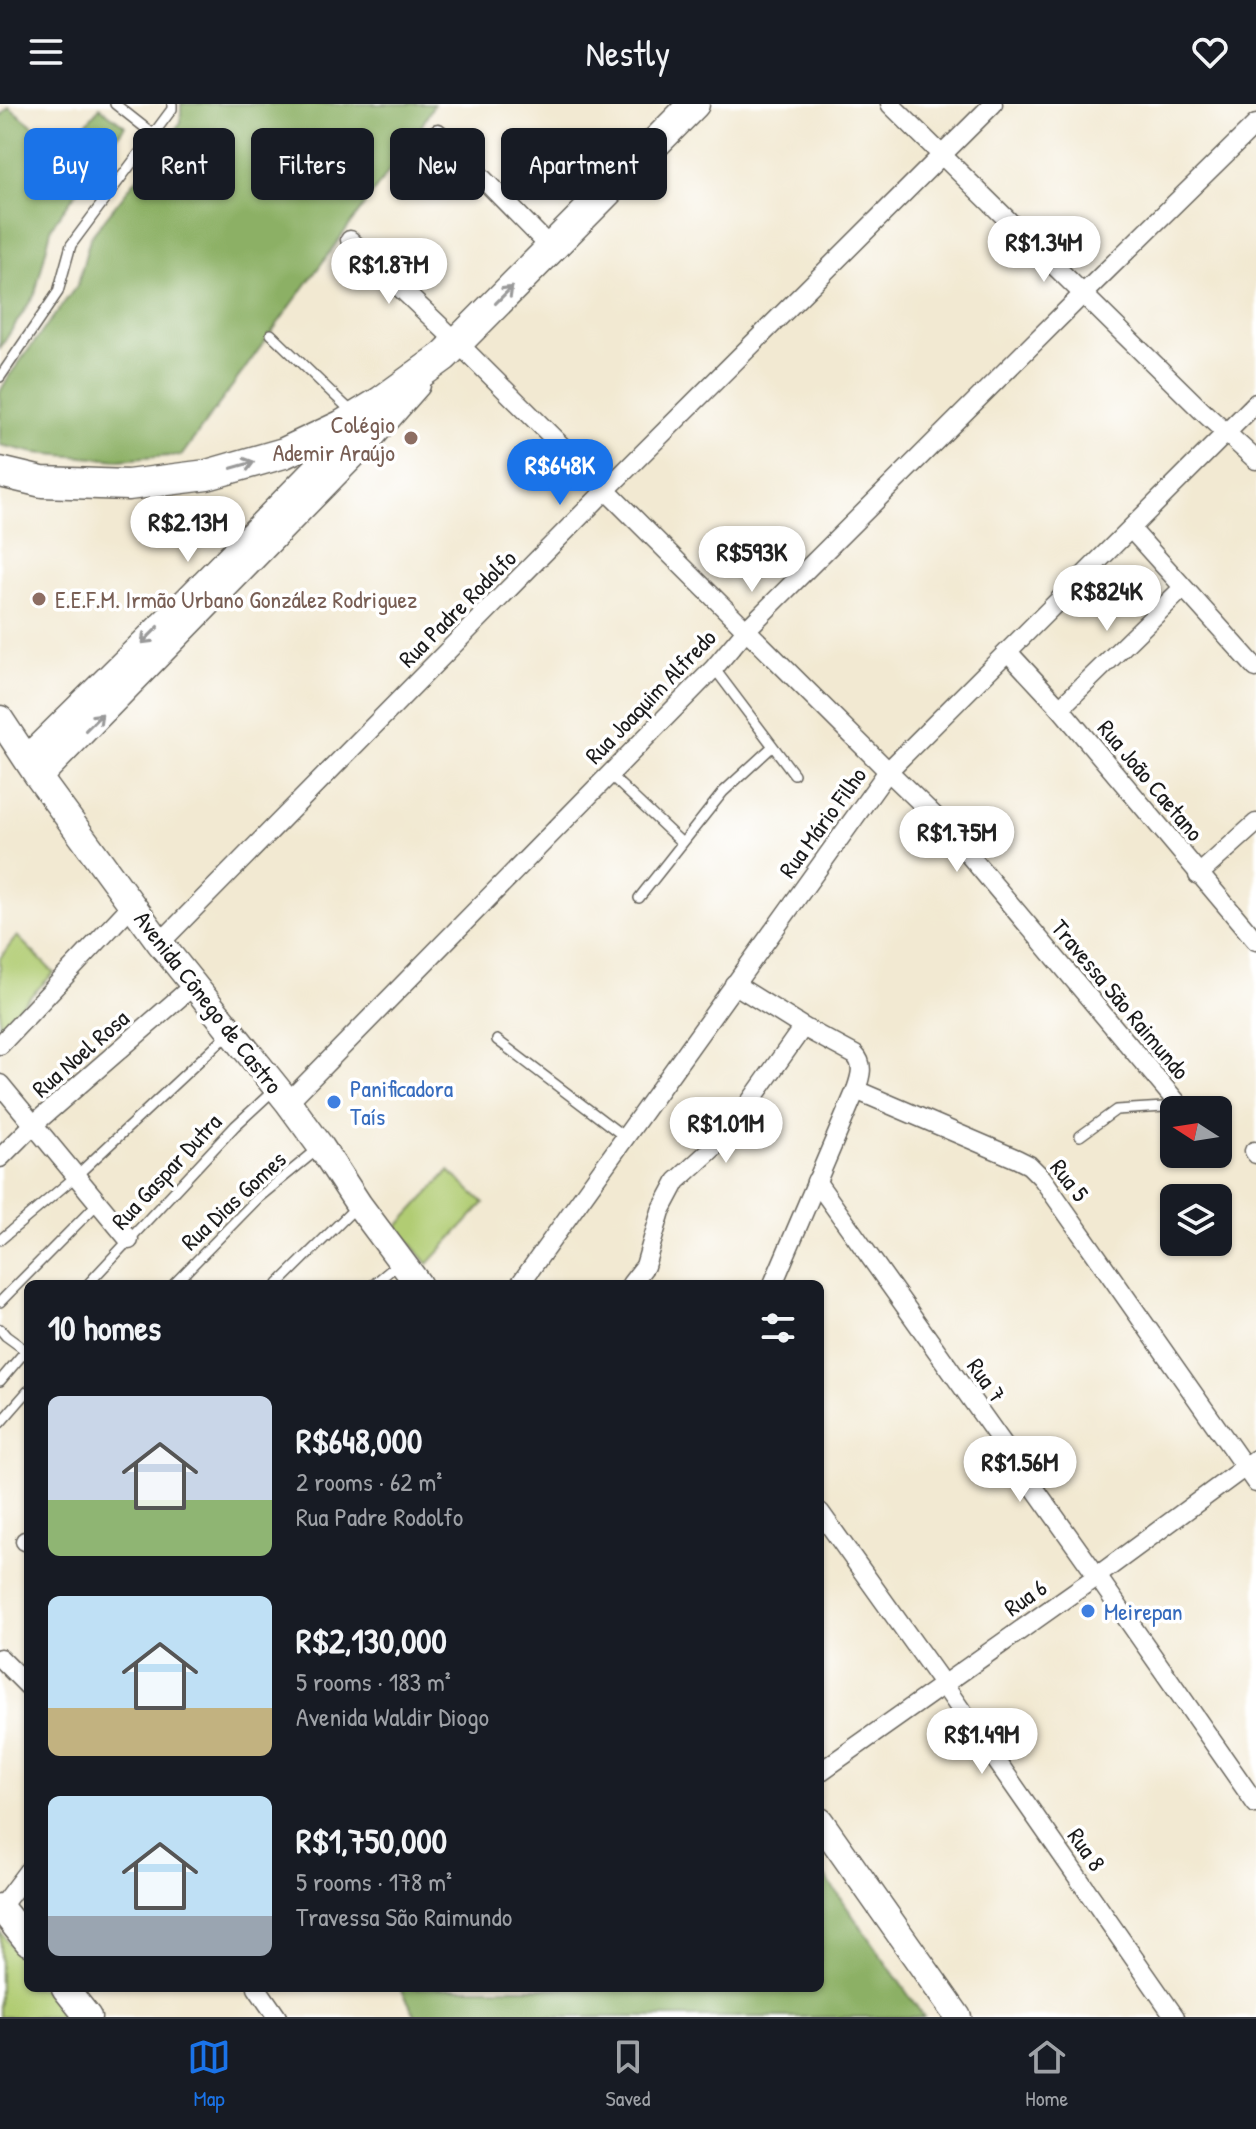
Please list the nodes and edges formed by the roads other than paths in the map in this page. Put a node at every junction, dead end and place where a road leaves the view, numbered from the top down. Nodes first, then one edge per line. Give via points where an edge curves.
1 (115, 104) edge
2 (172, 104) edge
3 (694, 104) edge
4 (890, 104) edge
5 (993, 104) edge
6 (1256, 124) edge
7 (145, 128) edge
8 (158, 128) edge
9 (940, 155) junction
10 (133, 161) edge
11 (485, 181) edge
12 (350, 240) dead end
13 (551, 248) junction
14 (1084, 293) junction
15 (271, 334) dead end
16 (450, 349) junction
17 (0, 377) edge
18 (1256, 403) edge
19 (370, 408) junction
20 (1227, 432) junction
21 (1256, 460) edge
22 (0, 472) edge
23 (606, 490) junction
24 (1131, 529) junction
25 (1183, 588) junction
26 (195, 605) junction
27 (746, 630) junction
28 (1008, 652) junction
29 (714, 668) junction
30 (1256, 668) edge
31 (1060, 708) junction
32 (0, 719) edge
33 (772, 747) junction
34 (32, 768) junction
35 (888, 771) junction
36 (608, 773) junction
37 (794, 774) dead end
38 (1256, 823) edge
39 (682, 843) junction
40 (1198, 875) junction
41 (639, 898) dead end
42 (133, 904) junction
43 (1256, 941) edge
44 (160, 943) junction
45 (734, 984) junction
46 (194, 985) junction
47 (803, 1027) junction
48 (231, 1032) junction
49 (497, 1040) dead end
50 (0, 1045) edge
51 (0, 1084) edge
52 (856, 1090) junction
53 (282, 1095) junction
54 (1172, 1096) edge
55 (1160, 1107) edge
56 (33, 1125) junction
57 (1080, 1136) dead end
58 (626, 1138) junction
59 (321, 1147) junction
60 (0, 1158) edge
61 (75, 1177) junction
62 (816, 1181) junction
63 (99, 1202) junction
64 (359, 1205) junction
65 (0, 1240) edge
66 (129, 1240) junction
67 (400, 1262) junction
68 (92, 1280) edge
69 (178, 1280) edge
70 (282, 1280) edge
71 (379, 1280) edge
72 (415, 1280) edge
73 (523, 1280) edge
74 (634, 1280) edge
75 (775, 1280) edge
76 (0, 1302) edge
77 (0, 1329) edge
78 (24, 1348) edge
79 (24, 1353) edge
80 (0, 1381) edge
81 (24, 1396) edge
82 (0, 1423) edge
83 (1250, 1463) edge
84 (1256, 1483) edge
85 (824, 1518) edge
86 (1097, 1576) junction
87 (0, 1658) edge
88 (24, 1682) edge
89 (943, 1684) junction
90 (824, 1769) edge
91 (1256, 1804) edge
92 (824, 1827) edge
93 (24, 1876) edge
94 (0, 1907) edge
95 (24, 1937) edge
96 (68, 1992) edge
97 (260, 1992) edge
98 (88, 2017) edge
99 (277, 2017) edge
100 (958, 2017) edge
101 (1175, 2017) edge

1 - 7 lane
2 - 8 lane
3 - 13 main road
4 - 9 street
5 - 9 street, Rua Padre Rodolfo
6 - 14 street, Rua Joaquim Alfredo
9 - 14 street
9 - 23 street, Rua Padre Rodolfo
10 - 17 lane via 71,245 58,292
11 - 13 street
12 - 16 street, Travessa São Raimundo
16 -> 13 main road
14 - 20 street
14 - 27 street, Rua Joaquim Alfredo
15 - 19 lane
16 - 19 main road
16 - 23 street, Travessa São Raimundo
16 - 26 street via 374,435
18 - 20 street, Rua Mário Filho
22 -> 19 main road via 42,482 128,485 207,475 284,453
19 - 26 street
20 - 21 street
20 - 24 street, Rua Mário Filho
23 - 27 street, Travessa São Raimundo
23 - 44 street, Rua Padre Rodolfo
24 - 25 street
24 - 28 street, Rua Mário Filho
25 - 30 street
25 - 31 street
26 - 34 street
27 - 29 street, Rua Joaquim Alfredo
27 - 35 street, Travessa São Raimundo
28 - 31 street, Rua João Caetano
28 - 35 street, Rua Mário Filho
29 - 33 lane
29 - 36 street, Rua Joaquim Alfredo
31 - 40 street, Rua João Caetano
32 - 34 main road, Avenida Cônego de Castro
33 - 37 lane
33 - 39 lane via 723,792
34 - 42 main road, Avenida Cônego de Castro
35 - 45 street, Rua Mário Filho
35 - 54 street, Travessa São Raimundo via 942,823
36 - 39 lane
36 - 53 street, Rua Joaquim Alfredo
38 - 40 street
39 - 41 lane
40 - 43 street, Rua João Caetano
42 - 44 main road, Avenida Cônego de Castro
42 - 50 street
44 - 46 main road, Avenida Cônego de Castro
45 - 47 street
45 - 58 street, Rua Mário Filho
46 - 48 main road, Avenida Cônego de Castro
46 - 56 street, Rua Noel Rosa
47 - 52 street via 860,1060
47 - 74 street via 714,1147 677,1181 661,1211 645,1266
48 - 53 main road, Avenida Cônego de Castro
48 - 61 lane
49 - 58 lane
51 - 56 street
52 - 62 street
52 - 83 street, Rua 5 via 1029,1165
53 - 59 main road, Avenida Cônego de Castro
53 - 66 lane, Rua Gaspar Dutra via 235,1126
55 - 57 lane via 1116,1110
56 - 60 street, Rua Noel Rosa
56 - 61 street
58 - 73 street, Rua Mário Filho
59 - 64 main road, Avenida Cônego de Castro
59 - 69 lane, Rua Dias Gomes via 258,1198
61 - 63 street
61 - 65 lane
62 - 75 street
62 - 86 street, Rua 7
63 - 66 street
63 - 76 lane
64 - 67 main road, Avenida Cônego de Castro
64 - 70 lane
66 - 68 lane, Rua Gaspar Dutra
67 - 71 lane
67 - 72 main road, Avenida Cônego de Castro
77 - 78 lane
79 - 80 lane
81 - 82 lane
83 - 84 street, Rua 5
83 - 86 street, Rua 6
85 - 89 street, Rua 8
86 - 89 street, Rua 6
86 - 91 street, Rua 7
87 - 88 street
89 - 90 street, Rua 6
89 - 101 street, Rua 8
92 - 100 main road
93 - 94 street
94 - 95 main road
96 - 98 main road
97 - 99 street

